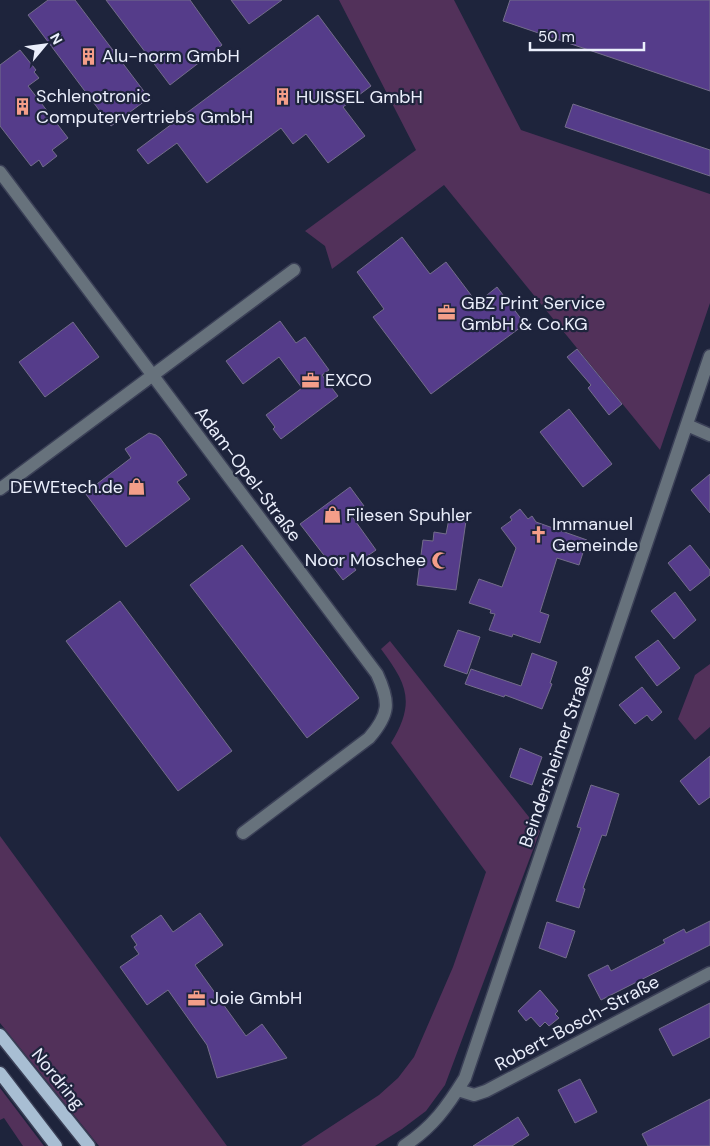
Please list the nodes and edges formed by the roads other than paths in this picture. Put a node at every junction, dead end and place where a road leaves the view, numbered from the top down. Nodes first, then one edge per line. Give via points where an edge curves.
1 (0, 172) edge
2 (294, 270) dead end
3 (710, 356) edge
4 (152, 376) junction
5 (687, 425) junction
6 (710, 435) edge
7 (0, 489) edge
8 (243, 833) dead end
9 (710, 973) edge
10 (0, 1035) edge
11 (0, 1073) edge
12 (458, 1090) junction
13 (56, 1146) edge
14 (89, 1146) edge
15 (404, 1146) edge

1 - 4 street, Adam-Opel-Straße
2 - 4 street
3 - 5 street, Beindersheimer Straße
4 - 7 street
4 - 8 street, Adam-Opel-Straße via 377,674 385,690 387,707 369,738
5 - 6 street
5 - 12 street, Beindersheimer Straße via 504,966
9 - 12 street, Robert-Bosch-Straße via 486,1091 474,1095
10 - 14 main road, Nordring
11 - 13 main road
12 - 15 street, Beindersheimer Straße via 437,1120

